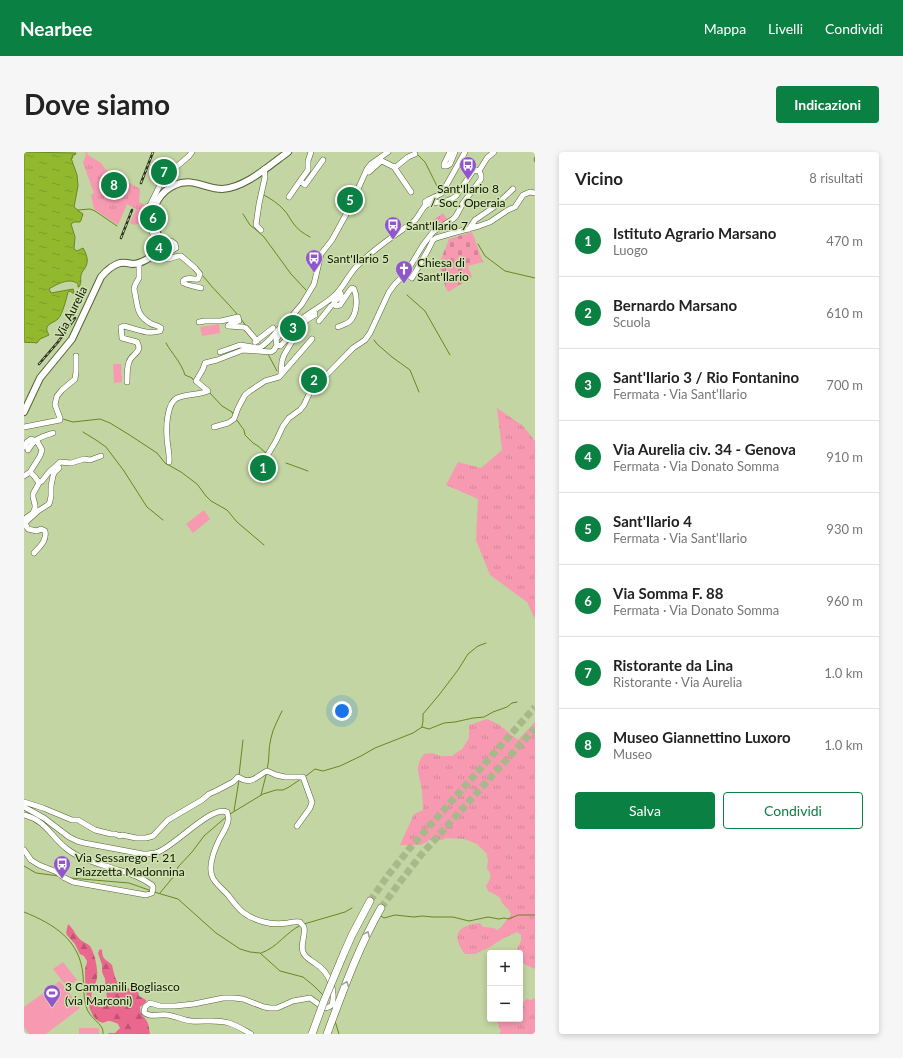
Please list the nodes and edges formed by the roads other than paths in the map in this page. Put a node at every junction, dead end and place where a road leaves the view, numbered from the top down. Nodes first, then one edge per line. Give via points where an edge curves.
1 (192, 152) edge
2 (288, 152) edge
3 (311, 152) edge
4 (388, 152) edge
5 (450, 152) edge
6 (455, 152) edge
7 (465, 152) edge
8 (494, 152) edge
9 (414, 154) dead end
10 (323, 160) dead end
11 (394, 167) junction
12 (264, 169) junction
13 (367, 169) junction
14 (479, 171) junction
15 (300, 181) junction
16 (513, 189) dead end
17 (411, 192) dead end
18 (535, 193) edge
19 (289, 197) dead end
20 (425, 206) junction
21 (469, 229) junction
22 (261, 230) dead end
23 (158, 246) junction
24 (139, 262) junction
25 (414, 262) junction
26 (418, 267) junction
27 (406, 273) junction
28 (201, 288) dead end
29 (338, 292) junction
30 (334, 304) junction
31 (314, 311) junction
32 (319, 321) dead end
33 (199, 322) dead end
34 (338, 327) dead end
35 (273, 328) dead end
36 (284, 328) junction
37 (312, 339) dead end
38 (257, 341) junction
39 (277, 345) junction
40 (249, 346) junction
41 (220, 352) dead end
42 (76, 356) dead end
43 (281, 373) junction
44 (127, 382) dead end
45 (25, 409) edge
46 (24, 427) edge
47 (214, 427) dead end
48 (53, 433) dead end
49 (36, 440) junction
50 (26, 449) edge
51 (101, 456) dead end
52 (267, 456) dead end
53 (169, 462) dead end
54 (57, 466) junction
55 (30, 472) junction
56 (24, 476) edge
57 (39, 483) junction
58 (25, 524) edge
59 (34, 553) dead end
60 (24, 802) edge
61 (24, 807) edge
62 (24, 815) edge
63 (297, 826) dead end
64 (24, 850) edge
65 (370, 901) tunnel mouth
66 (381, 908) tunnel mouth
67 (251, 1034) edge
68 (312, 1034) edge
69 (327, 1034) edge

1 - 23 street via 162,181 150,205 147,220
2 - 12 main road
3 - 15 street via 308,170
4 - 13 street
5 - 6 street via 444,166 450,164
7 - 20 street via 442,193 428,199
8 - 14 street
9 - 11 street
10 - 15 street via 305,185
11 - 13 street via 382,161 369,172
11 - 17 street
12 - 22 street via 265,177 256,225
12 - 23 main road via 247,181 232,187 221,189 189,182 170,188 160,197 153,214
13 - 36 street via 346,216 321,254 314,284
14 - 20 street via 473,171 452,200
14 - 25 street via 481,179 456,216 434,232
15 - 19 street
16 - 21 street via 475,220
18 - 21 street via 523,195 515,207 490,222
20 - 29 street via 412,224 402,229 356,267
21 - 26 street via 452,232 433,240
23 - 24 main road via 154,253
23 - 28 street via 162,248 166,241 175,244 176,248 165,255 165,258 168,260 179,256 186,260 198,271 200,277 186,278 183,283
24 - 44 street via 139,278 134,289 139,314 161,328 155,333 148,333 121,327 122,338 137,342 139,347 129,362
24 - 45 main road, Via Aurelia via 116,264 102,275 76,331 45,370
25 - 26 street
25 - 27 street
26 - 27 street via 412,278
27 - 52 street via 389,292 365,340 310,392 304,406 283,426
29 - 30 street via 341,296
29 - 31 street
30 - 32 street
30 - 34 street via 340,306 350,290 354,289 356,303 353,316
31 - 39 street via 301,320 283,344
31 - 43 street via 315,315 303,323 284,355
33 - 38 street via 238,317 239,321 228,326 246,328
35 - 38 street
36 - 39 street via 276,340
36 - 40 street via 281,327 262,347
37 - 43 street
38 - 40 street
39 - 53 street via 271,352 243,350 205,363 196,381 208,391 178,398 168,413 166,434
40 - 41 street via 240,345
42 - 46 street via 74,378 57,396 55,405 60,420
43 - 47 street via 279,377 244,395 234,419
48 - 49 street
49 - 50 street
49 - 55 street via 42,450
51 - 54 street via 72,463 60,462
54 - 57 street
54 - 58 street via 59,468 54,473 50,501
55 - 56 street
55 - 57 street
57 - 58 street via 32,497 35,508 26,518
58 - 59 street via 28,529 46,531 44,542
60 - 63 street via 78,820 95,830 120,836 146,838 153,836 168,820 238,777 248,780 258,777 267,770 285,777 303,777 312,802
61 - 67 street via 77,841 143,854 158,852 167,847 217,812 223,811 228,815 229,820 215,848 211,865 214,881 245,915 266,923 300,922 304,927 302,951 325,971 332,989 332,1005 322,1007 310,998 270,1008 243,999 223,998 175,1006 150,1004 146,1005 144,1013 168,1015 190,1021 228,1023
62 - 64 street via 43,824 57,841 78,856 143,880 152,885 152,891 146,895 73,882 31,860
65 - 68 highway, bridge via 344,953
69 -> 66 highway via 355,961

